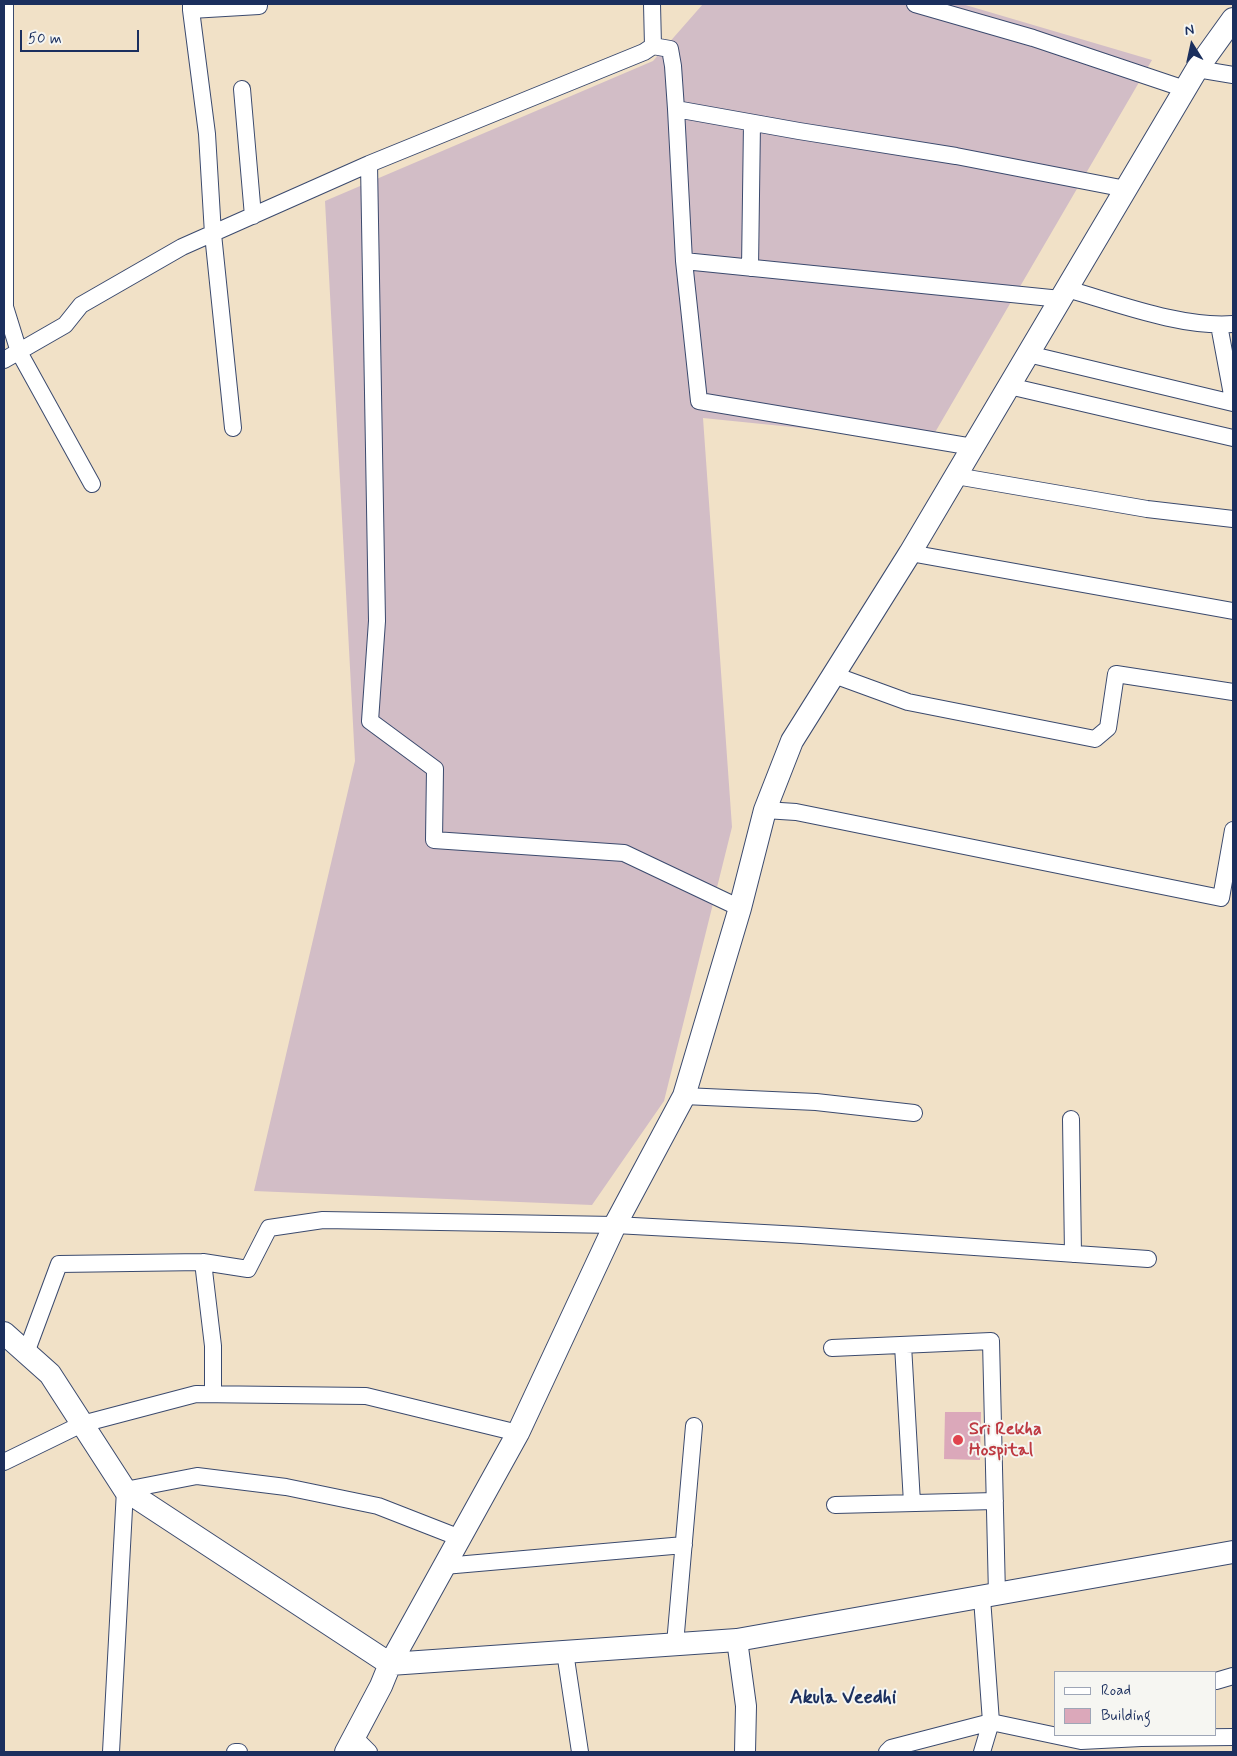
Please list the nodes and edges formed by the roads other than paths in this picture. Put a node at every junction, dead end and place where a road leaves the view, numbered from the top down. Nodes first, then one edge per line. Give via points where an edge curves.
1 (5, 4) edge
2 (259, 4) edge
3 (652, 4) edge
4 (915, 4) edge
5 (191, 7) edge
6 (1233, 19) edge
7 (4, 44) edge
8 (653, 46) junction
9 (1197, 69) junction
10 (1233, 75) edge
11 (242, 89) dead end
12 (1185, 89) junction
13 (676, 108) junction
14 (752, 123) junction
15 (369, 164) junction
16 (1126, 189) junction
17 (253, 216) junction
18 (213, 234) junction
19 (684, 261) junction
20 (4, 268) edge
21 (750, 268) junction
22 (1064, 294) junction
23 (1226, 324) edge
24 (19, 352) junction
25 (1028, 354) junction
26 (4, 360) edge
27 (1009, 386) junction
28 (1233, 402) edge
29 (233, 428) dead end
30 (1233, 438) edge
31 (973, 448) junction
32 (956, 476) junction
33 (92, 484) dead end
34 (1233, 518) edge
35 (910, 553) junction
36 (1233, 611) edge
37 (834, 675) junction
38 (1233, 692) edge
39 (766, 810) junction
40 (1233, 830) edge
41 (740, 908) junction
42 (684, 1096) junction
43 (914, 1113) dead end
44 (1071, 1119) dead end
45 (615, 1225) junction
46 (1073, 1254) junction
47 (1148, 1259) dead end
48 (203, 1262) junction
49 (4, 1333) edge
50 (903, 1345) junction
51 (832, 1348) dead end
52 (26, 1353) junction
53 (213, 1394) junction
54 (82, 1424) junction
55 (694, 1426) dead end
56 (518, 1433) junction
57 (4, 1462) edge
58 (125, 1490) junction
59 (995, 1501) junction
60 (912, 1503) junction
61 (835, 1505) dead end
62 (460, 1538) junction
63 (684, 1546) junction
64 (1233, 1552) edge
65 (444, 1566) junction
66 (990, 1596) junction
67 (737, 1640) junction
68 (675, 1644) junction
69 (565, 1652) junction
70 (390, 1664) junction
71 (1233, 1676) edge
72 (1217, 1681) edge
73 (991, 1722) junction
74 (1054, 1735) edge
75 (1057, 1736) edge
76 (1142, 1736) edge
77 (1233, 1737) edge
78 (356, 1747) edge
79 (111, 1752) edge
80 (580, 1752) edge
81 (745, 1752) edge
82 (887, 1752) edge
83 (982, 1752) edge

1 - 7 street
2 - 5 street
3 - 8 street
4 - 12 street via 1033,38
5 - 18 street via 207,134
6 - 9 main road
7 - 20 street
8 - 13 street via 670,49
8 - 15 street
9 - 10 street
9 - 12 main road
11 - 17 street
12 - 16 main road
13 - 14 street
13 - 19 street
14 - 16 street via 956,156
14 - 21 street
15 - 17 street
15 - 41 street via 377,621 370,721 435,769 434,840 624,853
16 - 22 main road
17 - 18 street
18 - 24 street via 182,247 81,304 65,325
18 - 29 street
19 - 21 street
19 - 31 street via 699,401
20 - 24 street via 6,307
21 - 22 street
22 - 23 street via 1172,318
22 - 25 main road
23 - 28 street
24 - 26 street
24 - 33 street
25 - 27 main road
25 - 28 street
27 - 30 street
27 - 31 main road
31 - 32 main road
32 - 34 street via 1147,509
32 - 35 main road
35 - 36 street
35 - 37 main road
37 - 38 street via 908,702 1095,739 1108,728 1116,674
37 - 39 main road via 792,741
39 - 40 street via 796,812 1221,898
39 - 41 main road
41 - 42 main road
42 - 43 street via 816,1102
42 - 45 main road
44 - 46 street
45 - 46 street
45 - 48 street via 323,1220 269,1228 248,1269
45 - 56 main road
46 - 47 street
48 - 52 street via 59,1264
48 - 53 street via 213,1346
49 - 52 main road
50 - 51 street
50 - 59 street via 991,1341
50 - 60 street
52 - 54 main road via 50,1374
53 - 54 street via 196,1394
53 - 56 street via 366,1396
54 - 57 street
54 - 58 main road
55 - 63 street
56 - 62 main road
58 - 62 street via 197,1476 286,1487 378,1506
58 - 70 main road
58 - 79 street
59 - 60 street
59 - 66 street
60 - 61 street
62 - 65 main road
63 - 65 street
63 - 68 street
64 - 66 main road
65 - 70 main road
66 - 67 main road
66 - 73 street
67 - 68 main road
67 - 81 street via 746,1706
68 - 69 main road
69 - 70 main road
69 - 80 street
70 - 78 main road
71 - 72 street
73 - 74 street
73 - 82 street via 891,1748
73 - 83 street
75 - 76 street via 1081,1741
76 - 77 street

